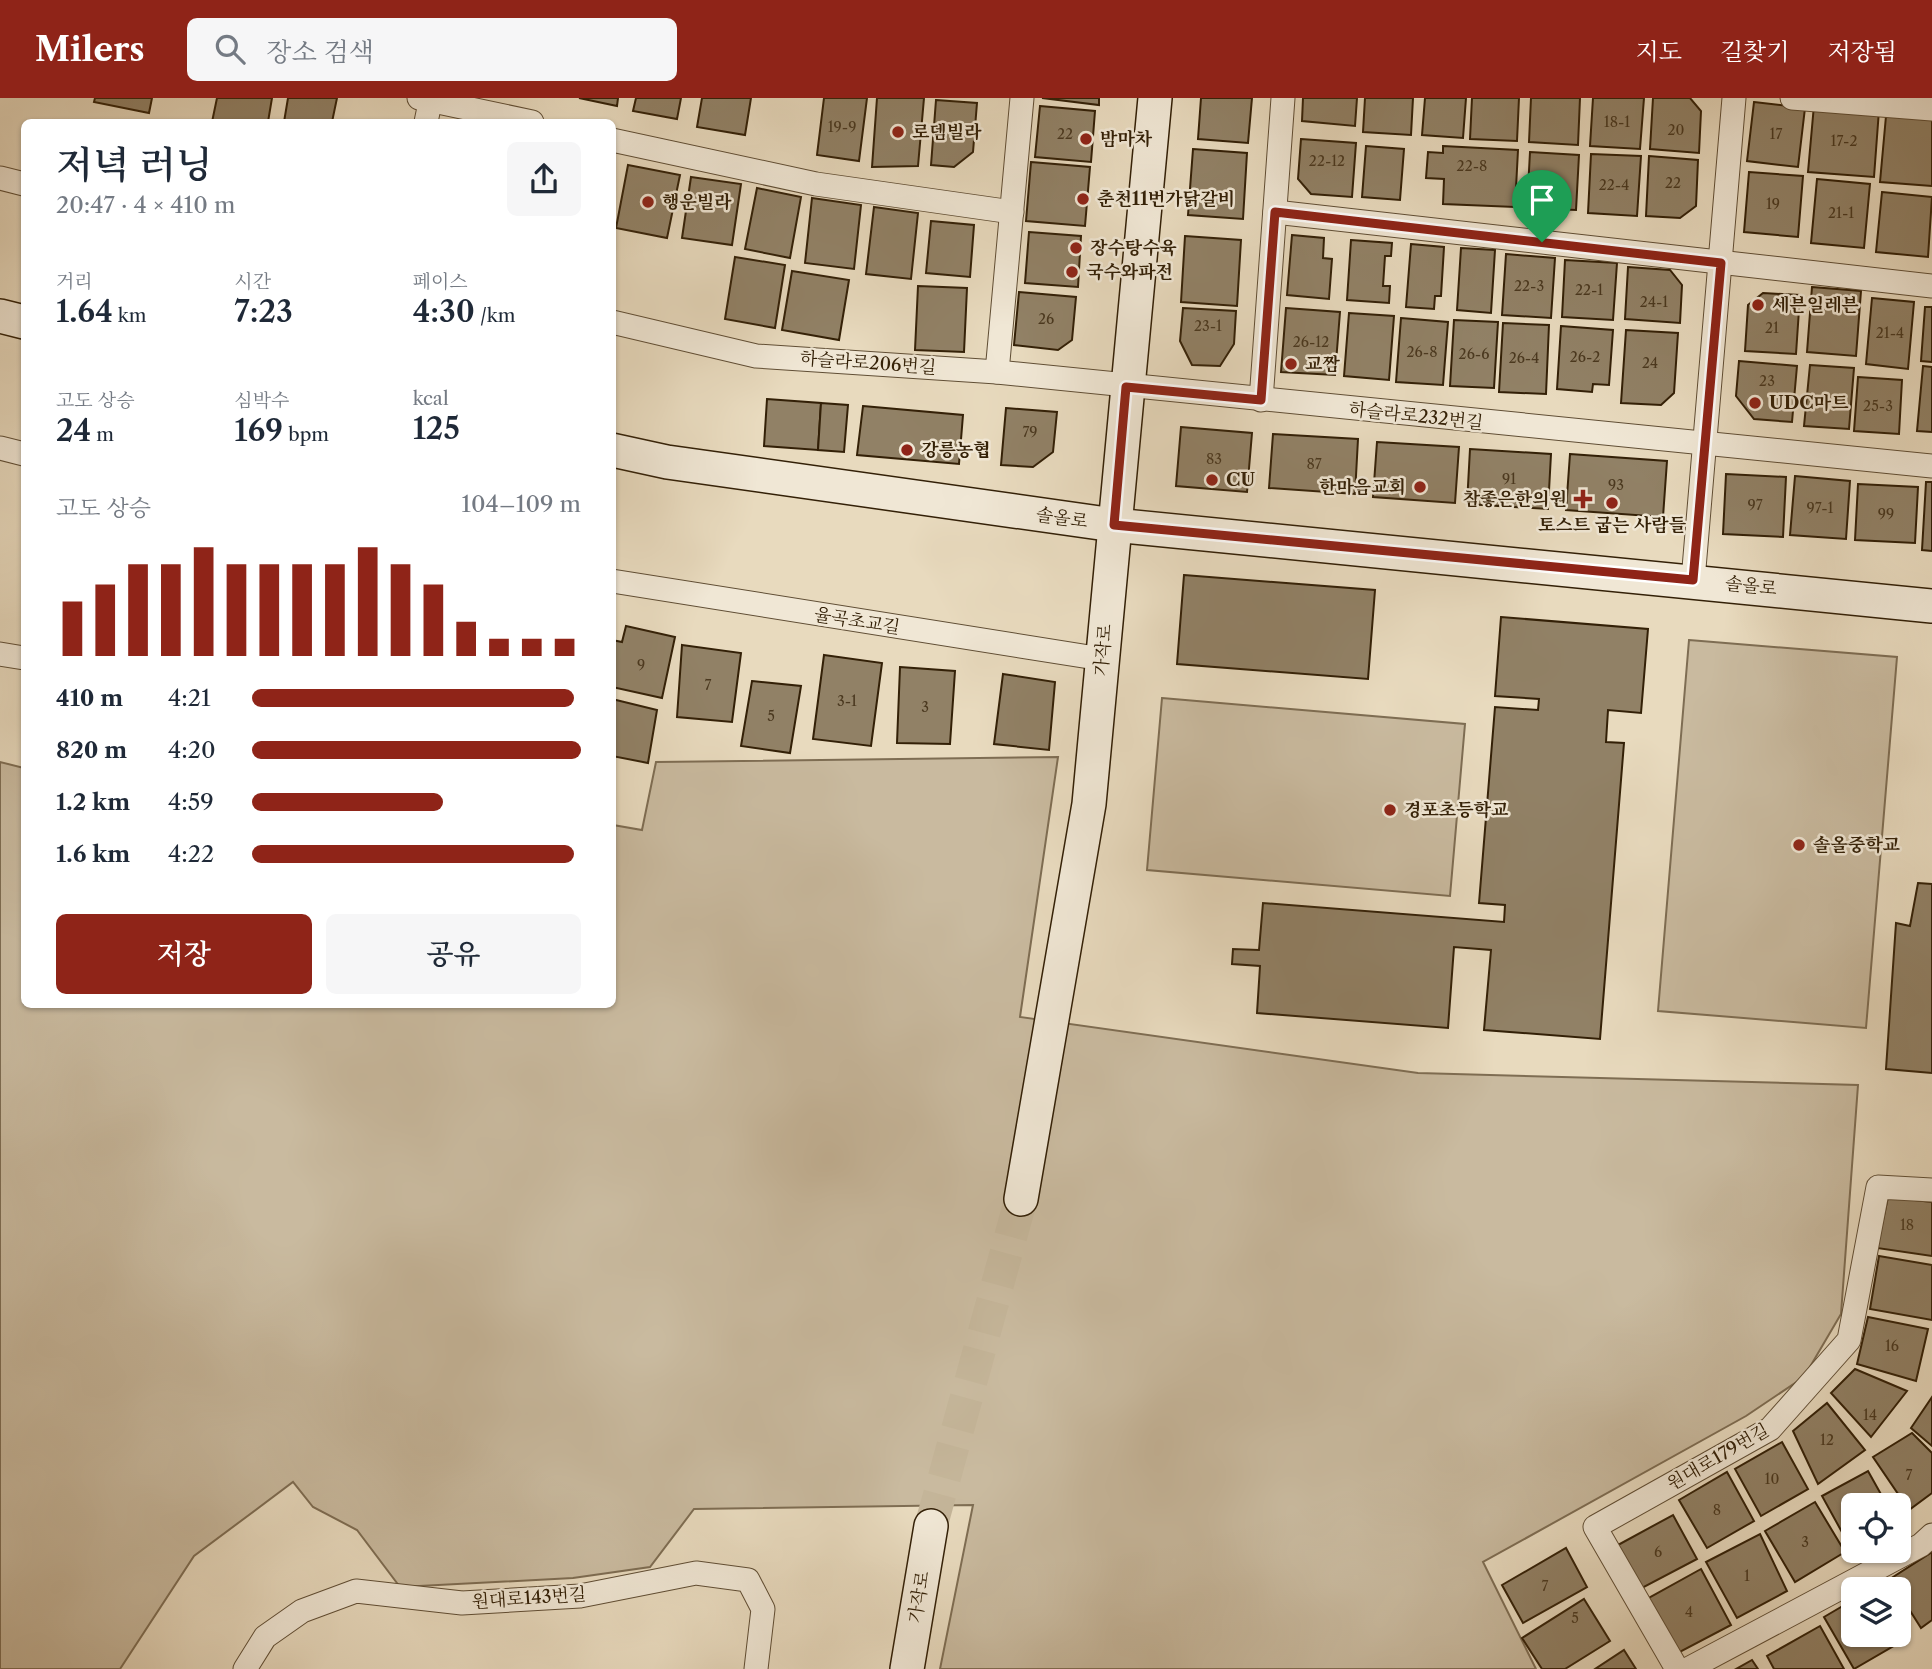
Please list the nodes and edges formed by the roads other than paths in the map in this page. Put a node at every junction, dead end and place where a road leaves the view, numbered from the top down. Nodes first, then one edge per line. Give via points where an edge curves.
1 (1022, 98) edge
2 (1154, 98) edge
3 (1283, 98) edge
4 (1734, 98) edge
5 (1792, 98) edge
6 (427, 105) edge
7 (1932, 109) edge
8 (513, 119) edge
9 (616, 141) edge
10 (0, 178) edge
11 (21, 183) edge
12 (1012, 212) junction
13 (1275, 212) junction
14 (1721, 263) junction
15 (1932, 286) edge
16 (0, 316) edge
17 (21, 321) edge
18 (616, 323) edge
19 (997, 372) junction
20 (1126, 387) junction
21 (1261, 400) junction
22 (1706, 444) junction
23 (0, 448) edge
24 (616, 451) edge
25 (21, 453) edge
26 (1932, 466) edge
27 (1114, 525) junction
28 (1693, 580) junction
29 (616, 582) edge
30 (1932, 606) edge
31 (0, 654) edge
32 (21, 658) edge
33 (1102, 659) junction
34 (1932, 1190) edge
35 (1021, 1199) tunnel mouth
36 (931, 1526) tunnel mouth
37 (1932, 1535) edge
38 (246, 1669) edge
39 (756, 1669) edge
40 (907, 1669) edge
41 (1677, 1669) edge
42 (1688, 1669) edge

1 - 12 street
2 - 20 street, 가작로
3 - 13 street
4 - 14 street
5 - 7 street
6 - 8 street
9 - 12 street via 816,184
10 - 11 street
12 - 19 street
13 - 14 street
13 - 21 street
14 - 15 street
14 - 22 street
16 - 17 street
18 - 19 street, 하슬라로206번길 via 756,356
19 - 20 street, 하슬라로206번길
20 - 21 street, 하슬라로232번길
20 - 27 street, 가작로
21 - 22 street, 하슬라로232번길
22 - 26 street, 하슬라로232번길
22 - 28 street
23 - 25 street
24 - 27 street, 솔올로
27 - 28 street, 솔올로
27 - 33 street, 가작로
28 - 30 street, 솔올로
29 - 33 street, 율곡초교길
31 - 32 street
33 - 35 street, 가작로 via 1089,804
34 - 41 street, 원대로179번길 via 1878,1187 1849,1340 1770,1429 1595,1527
36 - 40 street, 가작로
37 - 42 street via 1922,1545
38 - 39 street, 원대로143번길 via 265,1637 302,1611 356,1591 462,1603 580,1596 696,1573 748,1580 763,1609

